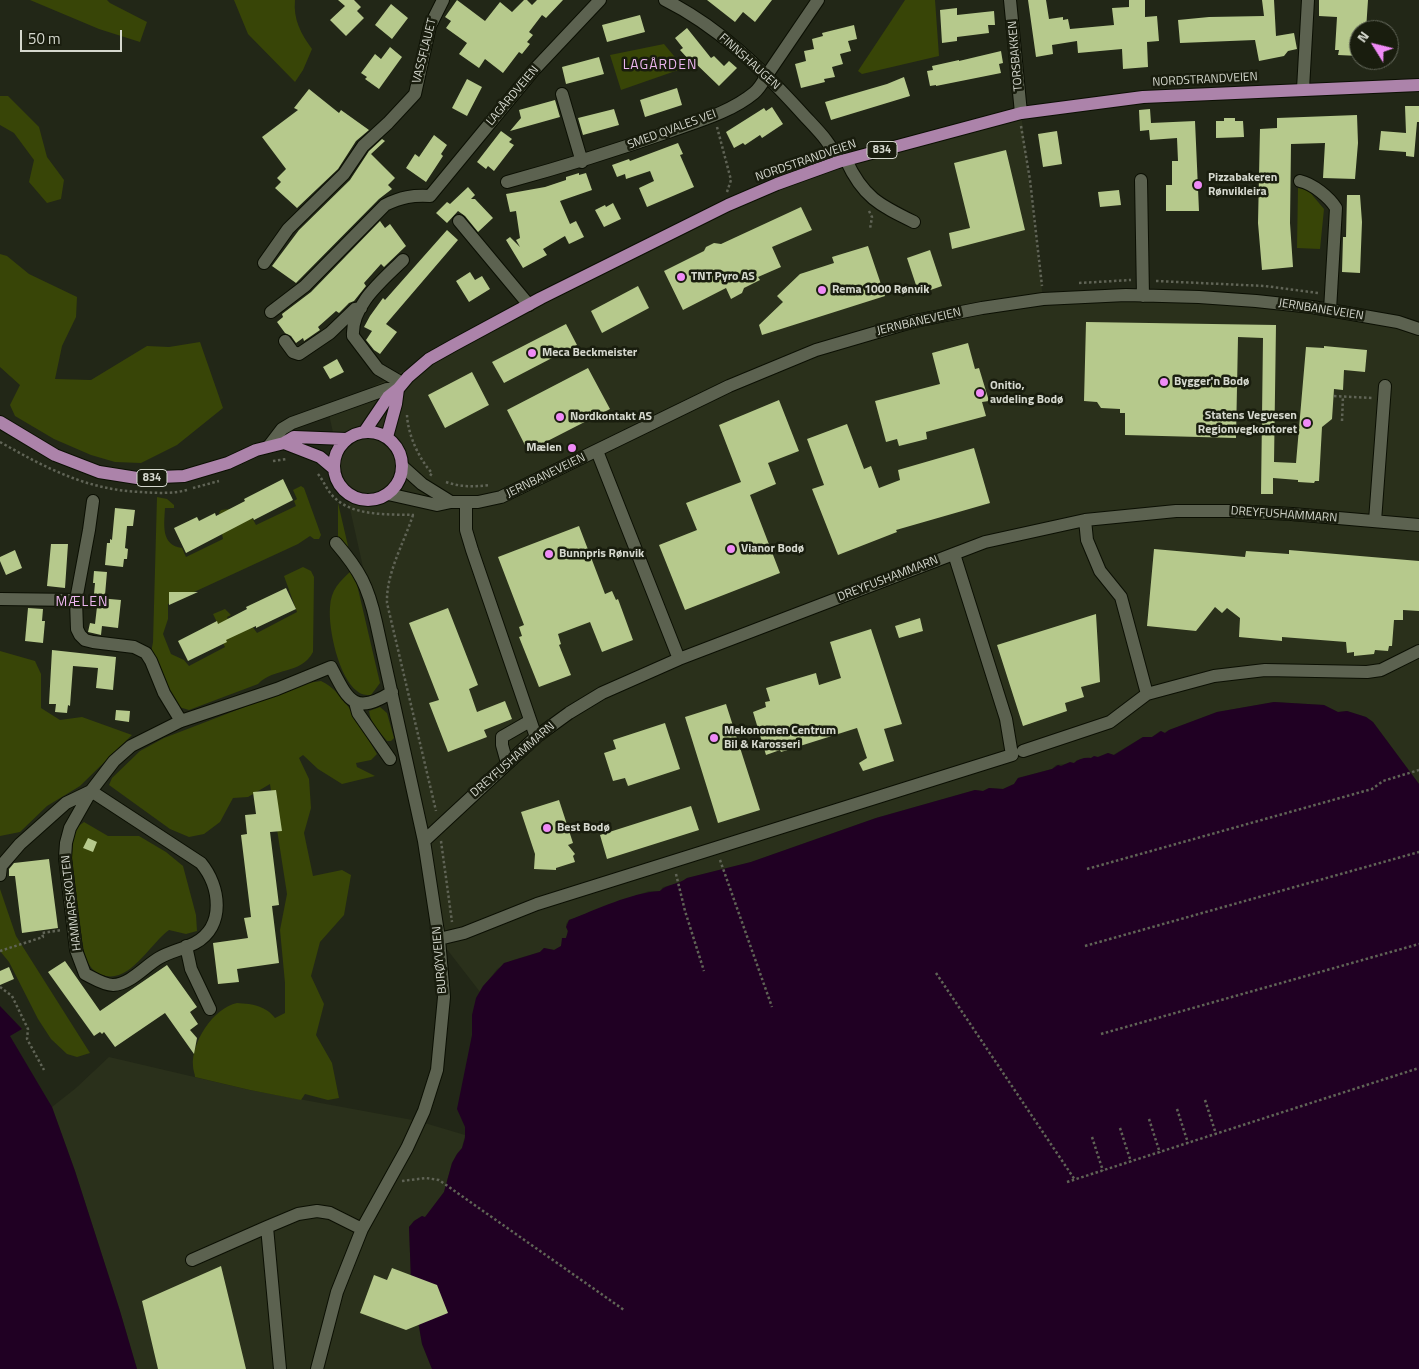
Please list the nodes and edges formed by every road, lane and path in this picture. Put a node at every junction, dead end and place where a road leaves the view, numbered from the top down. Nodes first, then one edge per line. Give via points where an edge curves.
1 (443, 0) edge
2 (600, 0) edge
3 (665, 0) edge
4 (818, 0) edge
5 (1010, 0) edge
6 (1308, 0) edge
7 (767, 74) junction
8 (1419, 85) edge
9 (1303, 88) junction
10 (562, 94) dead end
11 (715, 116) junction
12 (1021, 118) junction
13 (842, 161) junction
14 (582, 162) junction
15 (1141, 180) dead end
16 (1300, 181) dead end
17 (507, 182) dead end
18 (728, 204) junction
19 (460, 221) dead end
20 (914, 222) dead end
21 (404, 260) dead end
22 (264, 263) dead end
23 (1144, 280) junction
24 (1071, 284) dead end
25 (1035, 286) dead end
26 (1331, 295) junction
27 (1143, 296) junction
28 (529, 305) junction
29 (361, 308) junction
30 (1330, 310) junction
31 (271, 312) dead end
32 (1419, 329) edge
33 (286, 341) dead end
34 (400, 386) junction
35 (1385, 392) joint
36 (1334, 396) dead end
37 (1343, 396) junction
38 (407, 412) dead end
39 (1342, 421) dead end
40 (0, 422) edge
41 (365, 431) junction
42 (387, 437) junction
43 (346, 439) junction
44 (284, 444) junction
45 (269, 446) junction
46 (597, 451) junction
47 (290, 460) dead end
48 (266, 462) dead end
49 (402, 466) junction
50 (333, 468) junction
51 (317, 472) dead end
52 (432, 473) junction
53 (436, 476) dead end
54 (440, 479) dead end
55 (494, 484) dead end
56 (425, 486) junction
57 (388, 494) junction
58 (419, 501) junction
59 (93, 502) dead end
60 (451, 502) junction
61 (466, 503) junction
62 (414, 515) junction
63 (1085, 520) junction
64 (1375, 521) junction
65 (1419, 525) edge
66 (336, 542) dead end
67 (954, 554) junction
68 (0, 599) edge
69 (76, 600) junction
70 (1419, 651) edge
71 (679, 659) junction
72 (392, 692) junction
73 (1147, 694) junction
74 (355, 702) junction
75 (530, 720) junction
76 (181, 721) junction
77 (536, 737) junction
78 (1023, 751) dead end
79 (390, 759) dead end
80 (507, 763) junction
81 (1419, 770) edge
82 (91, 791) junction
83 (439, 827) junction
84 (424, 841) junction
85 (1419, 852) edge
86 (722, 864) dead end
87 (1087, 869) dead end
88 (0, 875) edge
89 (676, 877) dead end
90 (74, 928) junction
91 (439, 940) junction
92 (1419, 944) edge
93 (186, 946) junction
94 (1085, 946) dead end
95 (0, 951) edge
96 (704, 971) dead end
97 (936, 973) dead end
98 (0, 987) edge
99 (772, 1007) dead end
100 (210, 1009) dead end
101 (1102, 1034) dead end
102 (1419, 1068) edge
103 (44, 1070) dead end
104 (1205, 1100) dead end
105 (1177, 1109) dead end
106 (1149, 1119) dead end
107 (1120, 1128) dead end
108 (1216, 1134) junction
109 (1092, 1137) dead end
110 (1188, 1143) junction
111 (1160, 1153) junction
112 (1131, 1162) junction
113 (1103, 1171) junction
114 (1075, 1180) junction
115 (402, 1181) dead end
116 (1067, 1182) dead end
117 (266, 1226) junction
118 (362, 1229) junction
119 (192, 1260) dead end
120 (624, 1310) dead end
121 (280, 1369) edge
122 (317, 1369) edge

1 - 22 street, VASSFLAUET via 430,26 415,94 363,146 344,174 288,229
2 - 31 street, LAGÅRDVEIEN via 533,71 430,196 410,196 386,205 305,286
3 - 7 street, FINNSHAUGEN via 695,16
4 - 7 street, SMED QVALES VEI
5 - 12 street, TORSBAKKEN
6 - 9 street
7 - 11 street, SMED QVALES VEI via 755,92
7 - 13 street, FINNSHAUGEN
8 - 9 main road, NORDSTRANDVEIEN / 834
9 - 12 main road, NORDSTRANDVEIEN / 834 via 1144,97
10 - 14 street
11 - 14 street, SMED QVALES VEI
11 - 18 path via 731,180
12 - 13 main road, NORDSTRANDVEIEN / 834
12 - 25 path via 1042,274 1042,286
13 - 18 main road, NORDSTRANDVEIEN / 834
13 - 20 street, FINNSHAUGEN via 880,205
14 - 17 street, SMED QVALES VEI
15 - 23 street
16 - 26 street via 1309,183 1336,208
18 - 28 main road, NORDSTRANDVEIEN / 834
19 - 28 street
21 - 29 street
23 - 24 path
23 - 26 path via 1265,286
23 - 27 street
26 - 30 street
27 - 30 street, JERNBANEVEIEN via 1256,301
27 - 46 street, JERNBANEVEIEN via 1043,299 982,308 915,321 848,340 729,386
28 - 34 main road, NORDSTRANDVEIEN / 834 via 429,359
29 - 33 street via 299,354 293,352
29 - 34 street via 353,336 378,369
30 - 32 street, JERNBANEVEIEN
34 - 41 main road, NORDSTRANDVEIEN / 834 via 388,396
34 - 42 main road
34 - 45 street via 292,422
35 - 37 path
35 - 64 street
36 - 37 path
37 - 39 path
38 - 52 path via 410,435
40 - 45 main road, 834 via 55,455 99,472 137,478 184,476
41 - 42 main road
41 - 43 main road, 834
42 - 49 main road via 397,448
43 - 44 main road, 834 via 294,437
43 - 50 main road via 336,452
44 - 45 main road, 834
44 - 50 main road, 834 via 320,457
46 - 61 street, JERNBANEVEIEN via 510,494
46 - 71 street
47 - 48 path
49 - 56 street, JERNBANEVEIEN
49 - 57 main road via 398,482
50 - 57 main road, 834 via 337,482 351,496 372,500
51 - 62 path via 332,495 350,508
52 - 53 path
52 - 56 path
54 - 55 path via 456,486
56 - 60 street, JERNBANEVEIEN
57 - 58 street, JERNBANEVEIEN
58 - 60 street, JERNBANEVEIEN via 437,505
58 - 62 path
59 - 69 street
60 - 61 street, JERNBANEVEIEN
61 - 75 street via 466,530
62 - 83 path via 388,586 387,603
63 - 64 street, DREYFUSHAMMARN via 1176,511 1213,511
63 - 67 street, DREYFUSHAMMARN via 985,542
63 - 73 street via 1088,540 1100,571 1121,597
64 - 65 street, DREYFUSHAMMARN
66 - 72 street, BURØYVEIEN via 353,562 368,590
67 - 71 street, DREYFUSHAMMARN
67 - 91 street via 1006,718 1012,755 537,904
68 - 69 street
69 - 76 street via 80,635 85,640 134,647 146,653
70 - 73 street via 1381,670 1245,671
71 - 77 street, DREYFUSHAMMARN via 602,693
72 - 74 street via 367,705
72 - 84 street, BURØYVEIEN
73 - 78 street via 1110,722
74 - 76 street, HAMMARSKOLTEN via 346,696 331,666
74 - 79 street via 358,713
75 - 77 street
75 - 80 street via 502,737
76 - 82 street, HAMMARSKOLTEN via 131,746 114,761
77 - 80 street, DREYFUSHAMMARN
80 - 83 street, DREYFUSHAMMARN
81 - 87 path via 1383,781 1372,790
82 - 88 street via 66,803 20,844 1,866
82 - 90 street, HAMMARSKOLTEN via 70,828 66,843
82 - 93 street, HAMMARSKOLTEN via 201,863 208,871 218,905 216,916 205,936
83 - 84 street, DREYFUSHAMMARN
84 - 91 street, BURØYVEIEN
85 - 94 path
86 - 99 path
89 - 96 path
90 - 93 street, HAMMARSKOLTEN via 76,950 85,974 113,985 128,980 160,957
90 - 95 path via 42,933 43,937
91 - 118 street, BURØYVEIEN via 444,997 437,1070 410,1141
92 - 101 path
93 - 100 street via 190,969
97 - 114 path
98 - 103 path via 12,996
102 - 108 path
104 - 108 path
105 - 110 path
106 - 111 path
107 - 112 path
108 - 110 path
109 - 113 path
110 - 111 path
111 - 112 path
112 - 113 path
113 - 114 path
114 - 116 path
115 - 120 path via 439,1180
117 - 118 street via 317,1211 330,1213
117 - 119 street
117 - 121 street
118 - 122 street, BURØYVEIEN via 337,1292

